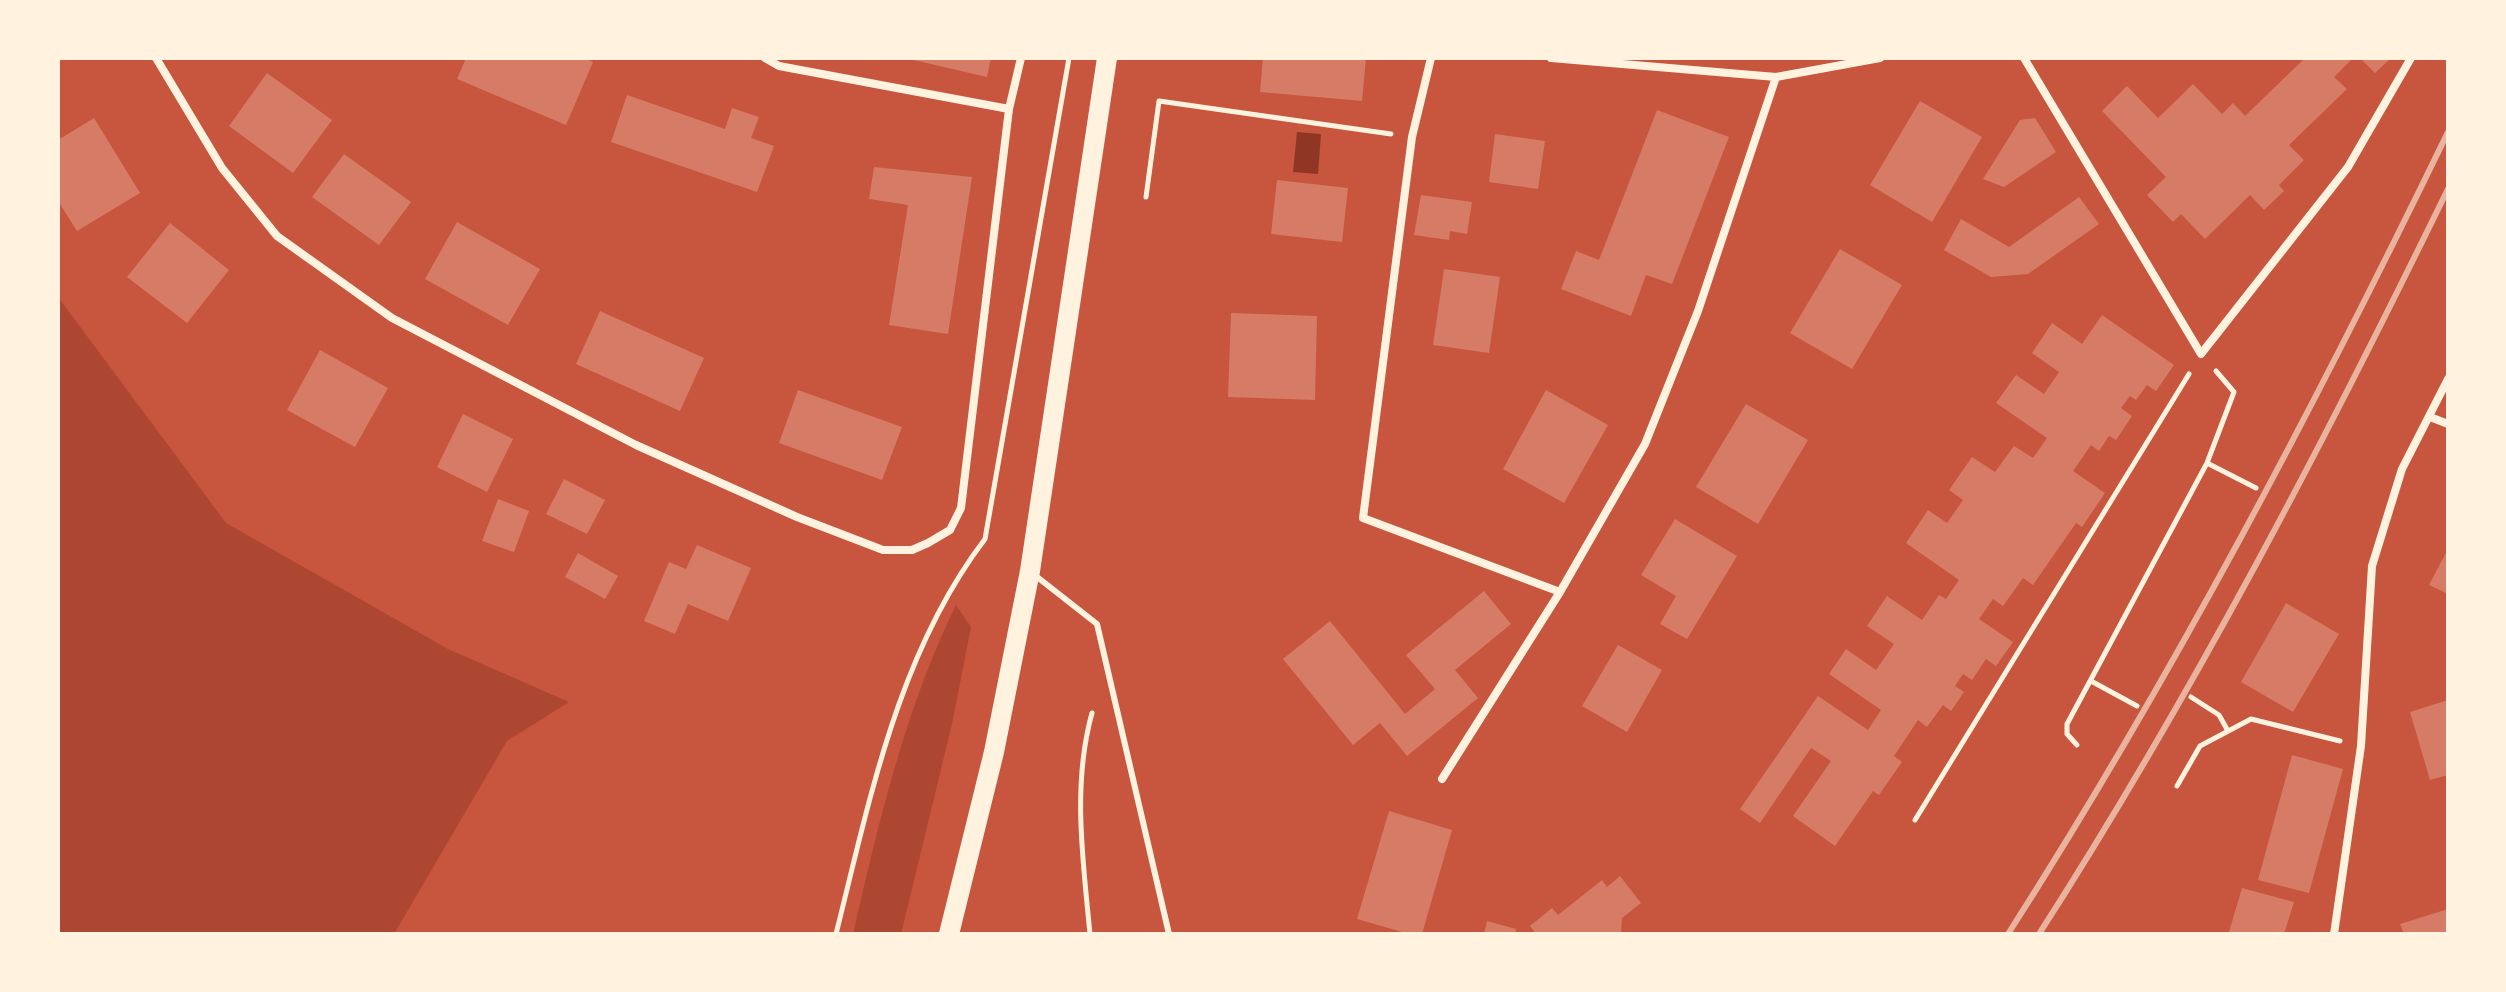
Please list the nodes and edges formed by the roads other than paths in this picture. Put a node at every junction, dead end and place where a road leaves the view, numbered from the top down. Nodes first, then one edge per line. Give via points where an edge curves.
1 (156, 58) edge
2 (765, 58) edge
3 (1021, 58) edge
4 (1107, 58) edge
5 (1431, 58) edge
6 (1551, 58) edge
7 (1880, 58) edge
8 (2024, 58) edge
9 (2411, 58) edge
10 (1776, 77) junction
11 (1009, 109) junction
12 (2448, 379) edge
13 (2430, 417) junction
14 (2448, 424) edge
15 (1030, 571) junction
16 (1560, 592) junction
17 (1442, 779) dead end
18 (949, 934) edge
19 (1169, 934) edge
20 (2334, 934) edge

1 - 11 street via 222,168 277,236 392,318 636,445 883,550 912,550 928,543 950,530 961,508
2 - 11 street via 779,66
3 - 11 street
4 - 15 main road
5 - 16 street via 1412,137 1363,518
6 - 10 street
7 - 10 street
8 - 9 street via 2201,354 2348,167
10 - 16 street via 1698,311 1645,444
12 - 13 street
13 - 14 street
13 - 20 street via 2402,469 2372,566 2361,746
15 - 18 main road via 994,752
15 - 19 lane via 1097,624
16 - 17 street

